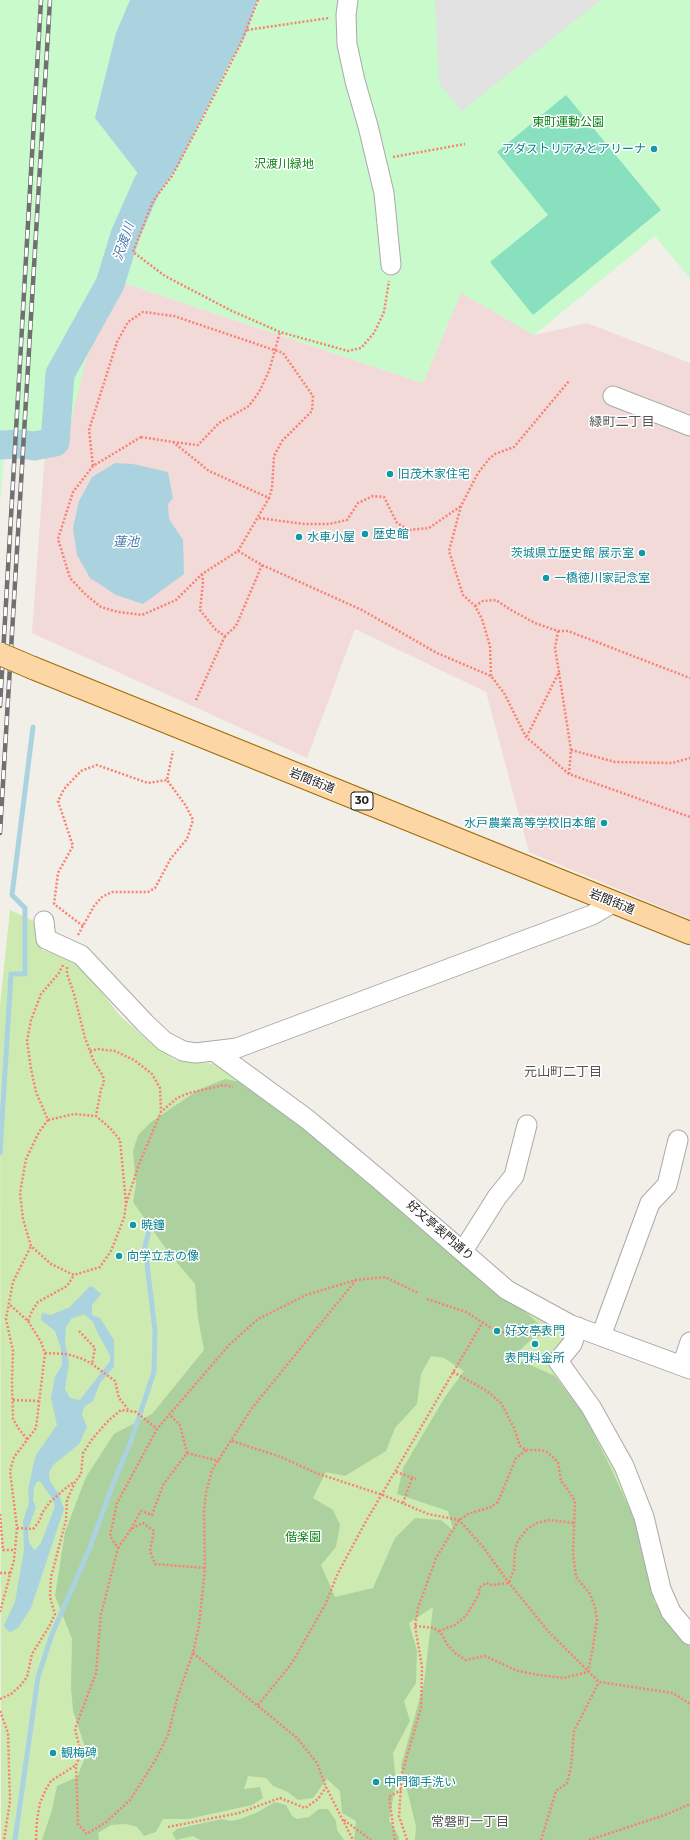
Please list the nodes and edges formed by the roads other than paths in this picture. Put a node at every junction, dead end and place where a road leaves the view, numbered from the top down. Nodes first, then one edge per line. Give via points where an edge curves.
1 (347, 8) edge
2 (391, 265) road end
3 (613, 396) dead end
4 (690, 426) edge
5 (0, 654) edge
6 (613, 903) junction
7 (44, 921) dead end
8 (690, 934) edge
9 (214, 1051) junction
10 (527, 1125) dead end
11 (678, 1140) dead end
12 (462, 1251) junction
13 (578, 1326) junction
14 (602, 1336) junction
15 (690, 1342) edge
16 (686, 1367) edge
17 (690, 1635) edge

1 - 2 street via 347,44 384,193
3 - 4 street
5 - 6 main road, 岩間街道 / 30, bridge
6 - 8 main road, 岩間街道 / 30
6 - 9 street via 592,915 237,1048
7 - 9 street via 46,939 68,953 81,955 164,1041 183,1051
9 - 12 street, 好文亭表門通り via 307,1119
10 - 12 street via 514,1176 497,1197
11 - 14 street via 667,1185 650,1202
12 - 13 street, 好文亭表門通り via 507,1290
13 - 14 street, 好文亭表門通り
13 - 17 street via 572,1344 558,1361 591,1407 624,1466 644,1517 661,1589 671,1612
14 - 16 street, 好文亭表門通り
15 - 16 street

